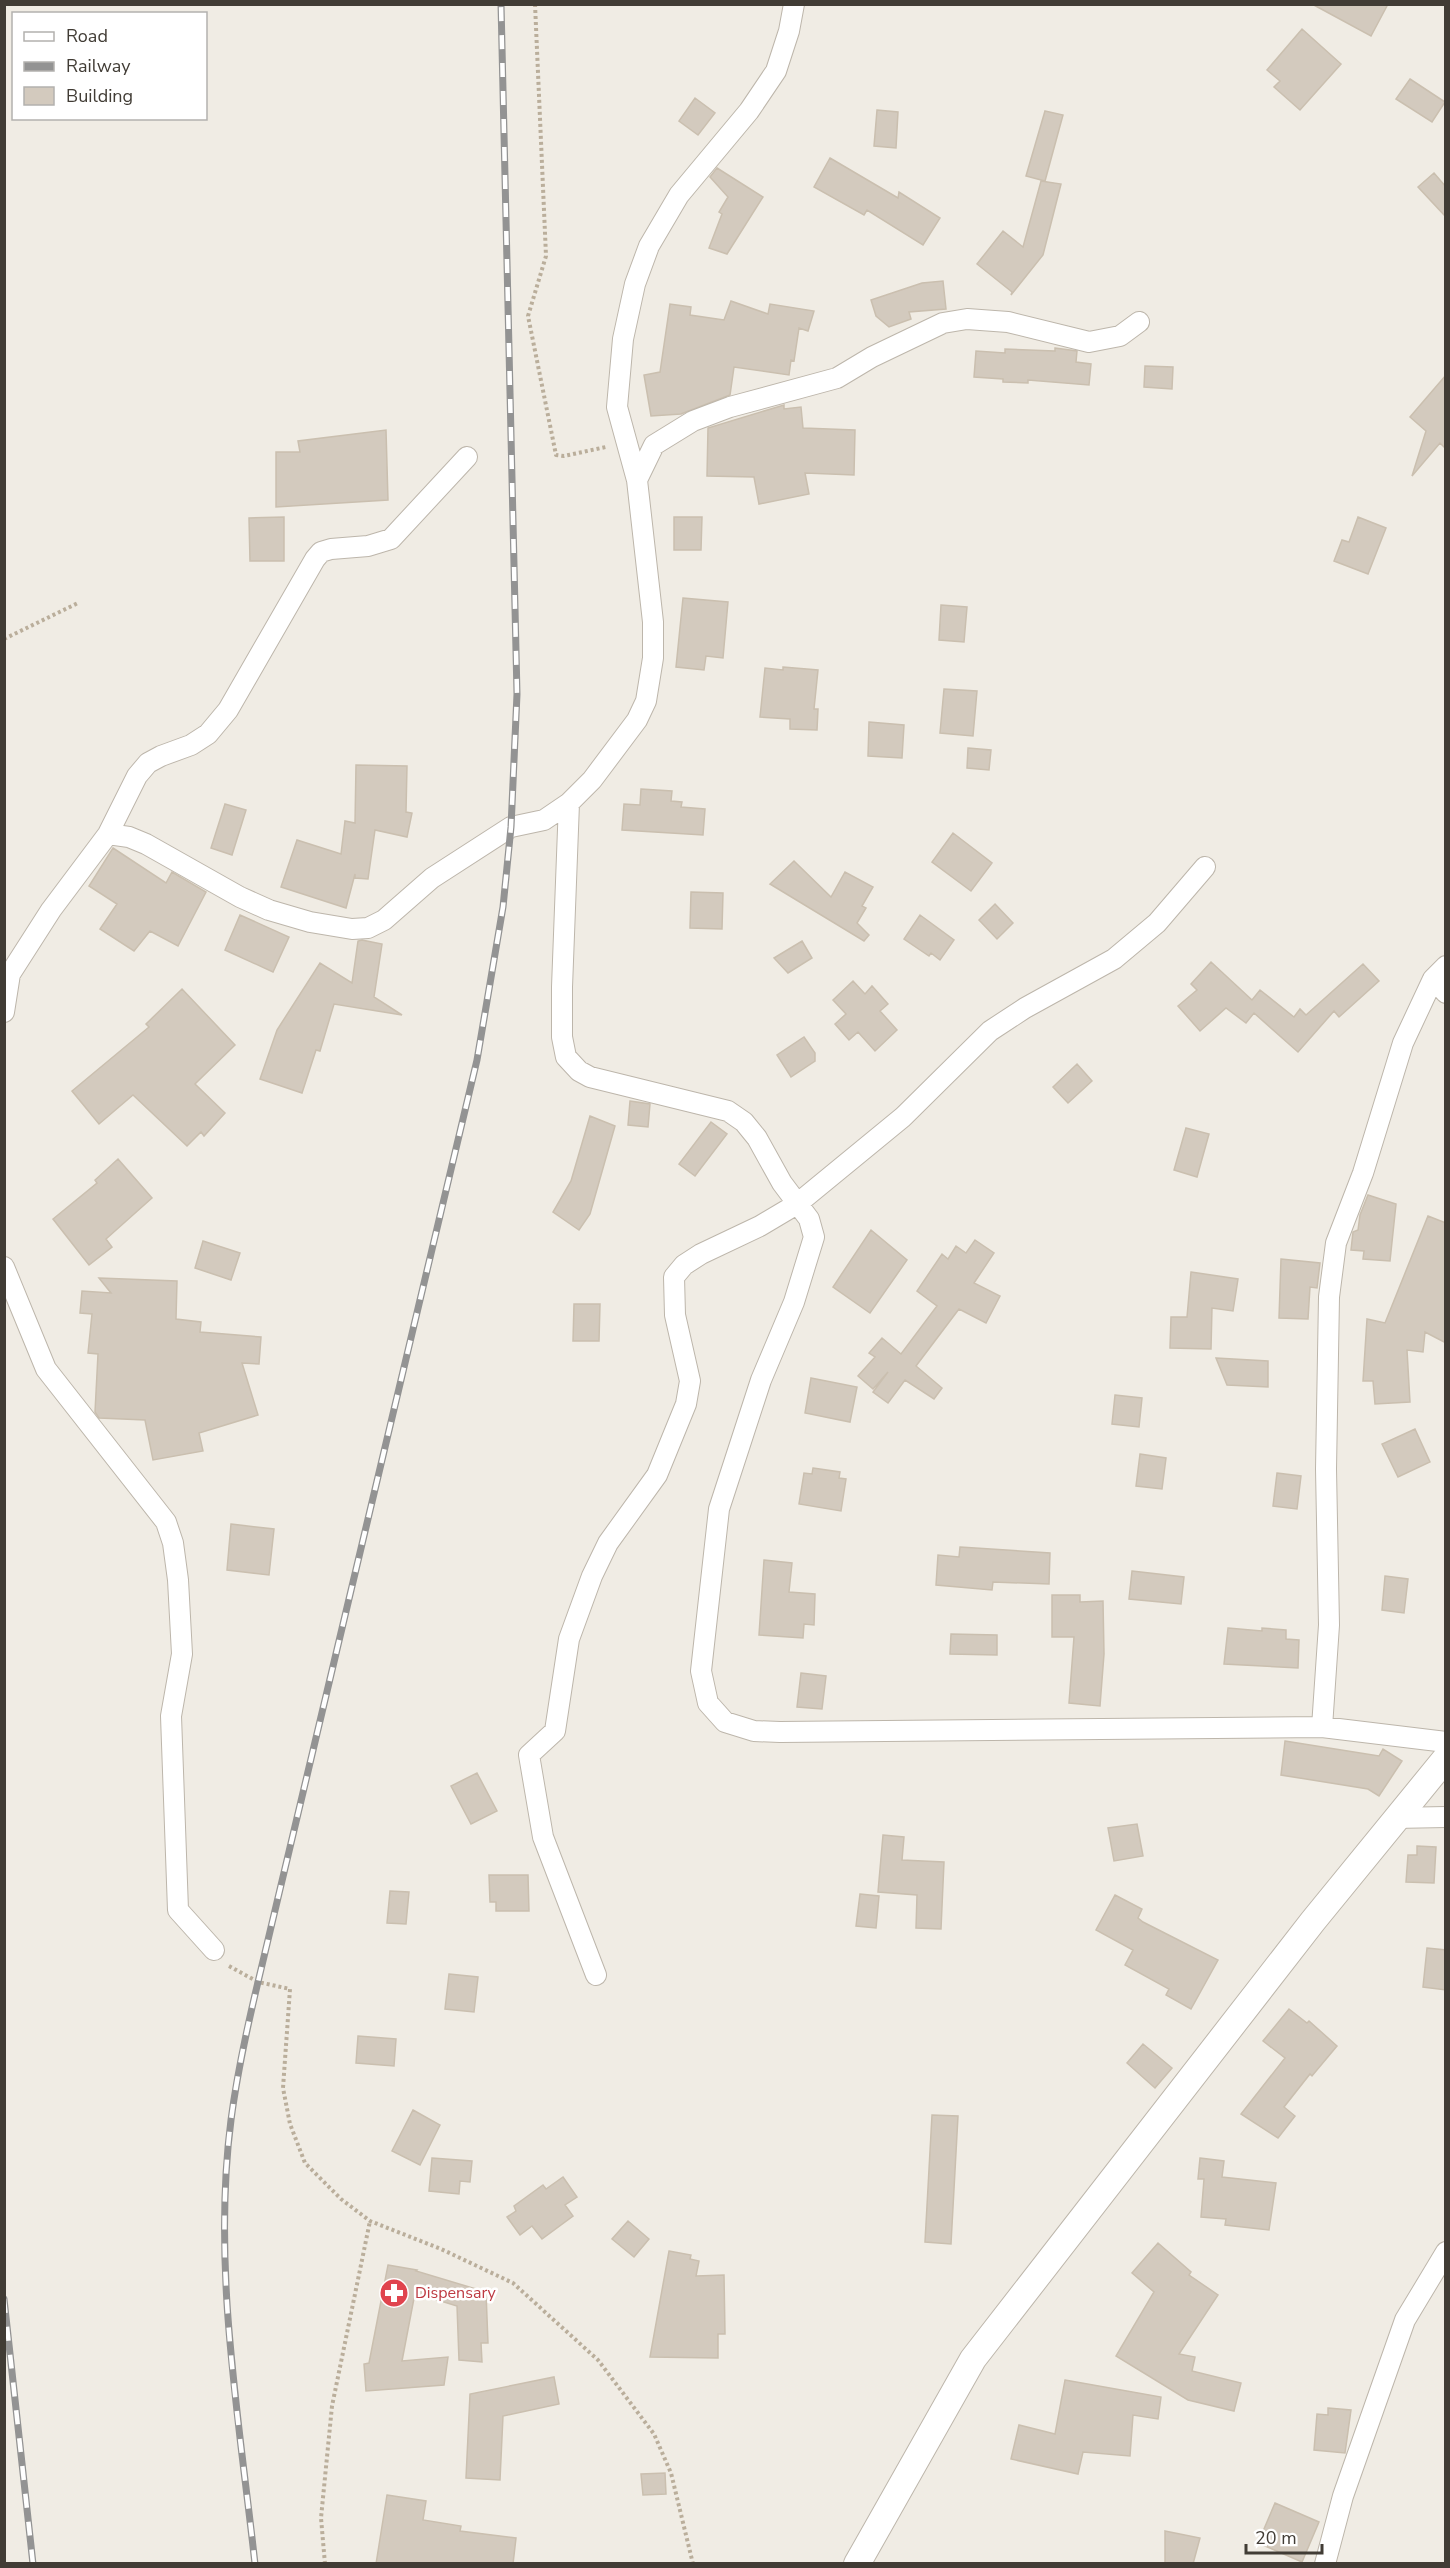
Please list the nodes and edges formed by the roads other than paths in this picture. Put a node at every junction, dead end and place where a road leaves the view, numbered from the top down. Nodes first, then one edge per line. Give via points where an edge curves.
1 (794, 4) edge
2 (1139, 322) dead end
3 (467, 457) dead end
4 (637, 480) junction
5 (569, 803) junction
6 (108, 834) junction
7 (1205, 867) dead end
8 (1441, 979) edge
9 (4, 1012) edge
10 (797, 1204) junction
11 (4, 1267) edge
12 (1322, 1727) junction
13 (1446, 1742) edge
14 (1446, 1758) edge
15 (1446, 1817) edge
16 (1394, 1818) junction
17 (214, 1950) road end
18 (596, 1975) dead end
19 (1445, 2253) edge
20 (858, 2564) edge
21 (1324, 2564) edge

1 - 4 street via 776,71 749,111 679,195 648,246 635,285 619,369 617,407
2 - 4 street via 1120,336 1089,342 1008,322 967,319 943,323 837,378 693,421 654,445
3 - 6 street via 391,539 321,552 228,710 208,734 148,763 137,776
4 - 5 street via 653,622 653,658 646,701 637,720 592,780
5 - 6 street via 544,820 511,827 432,878 384,920 368,928 310,922 269,910 146,844
5 - 10 street via 562,987 566,1057 590,1077 728,1112 744,1122
6 - 9 street via 51,910 10,974
7 - 10 street via 1157,923 1114,959 990,1031 903,1117
8 - 12 street via 1403,1043 1363,1173 1336,1243 1329,1297 1329,1625
10 - 12 street via 809,1219 814,1237 811,1251 761,1380 718,1509 701,1671 708,1703 725,1722 754,1731 780,1732
10 - 18 street via 701,1254 674,1277 675,1315 690,1381 686,1404 657,1475 608,1543 592,1576 569,1639 555,1731 529,1755 543,1837
11 - 17 street via 46,1369 166,1522 173,1543 182,1654 171,1716 178,1910
12 - 13 street
14 - 16 street
15 - 16 street
16 - 20 street via 973,2359
19 - 21 street via 1405,2320 1343,2496

